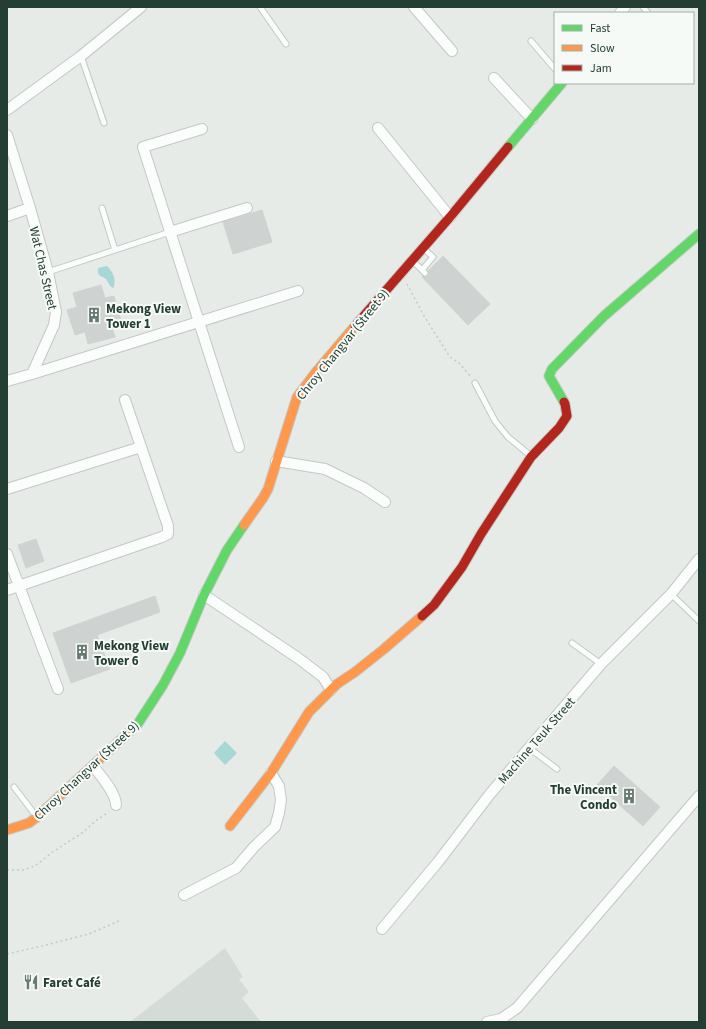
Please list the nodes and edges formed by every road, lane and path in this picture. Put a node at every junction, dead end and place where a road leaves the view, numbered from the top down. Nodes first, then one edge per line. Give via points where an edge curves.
1 (260, 7) edge
2 (414, 7) edge
3 (140, 8) edge
4 (531, 42) dead end
5 (286, 44) dead end
6 (452, 51) dead end
7 (81, 56) junction
8 (554, 68) edge
9 (494, 78) dead end
10 (561, 84) edge
11 (7, 110) edge
12 (532, 119) junction
13 (104, 123) dead end
14 (202, 128) dead end
15 (378, 128) dead end
16 (7, 136) edge
17 (30, 208) junction
18 (102, 208) dead end
19 (247, 208) dead end
20 (7, 216) edge
21 (450, 217) junction
22 (170, 232) junction
23 (699, 234) edge
24 (423, 248) junction
25 (115, 250) junction
26 (412, 260) junction
27 (48, 272) junction
28 (401, 273) junction
29 (298, 291) dead end
30 (199, 322) junction
31 (32, 374) junction
32 (7, 381) edge
33 (476, 384) joint
34 (125, 400) dead end
35 (141, 447) junction
36 (239, 447) dead end
37 (532, 457) junction
38 (276, 461) junction
39 (7, 489) edge
40 (384, 502) dead end
41 (7, 554) edge
42 (697, 564) edge
43 (19, 586) junction
44 (7, 590) edge
45 (671, 594) junction
46 (204, 595) junction
47 (699, 621) edge
48 (572, 643) dead end
49 (601, 664) junction
50 (58, 689) dead end
51 (332, 690) junction
52 (529, 748) junction
53 (93, 766) junction
54 (557, 769) dead end
55 (270, 773) junction
56 (14, 786) dead end
57 (699, 796) edge
58 (116, 805) joint
59 (36, 817) junction
60 (230, 826) dead end
61 (7, 830) edge
62 (7, 870) edge
63 (184, 895) dead end
64 (121, 920) dead end
65 (382, 929) dead end
66 (7, 954) edge
67 (512, 1017) edge
68 (487, 1022) edge

1 - 5 lane
2 - 6 street
3 - 7 street
4 - 8 lane
7 - 11 street
7 - 13 lane
9 - 12 street
10 - 12 street, Chroy Changvar (Street 9)
12 - 21 street, Chroy Changvar (Street 9)
14 - 22 street via 143,147
15 - 21 street
16 - 17 street, Wat Chas Street
17 - 20 street
17 - 27 street, Wat Chas Street
18 - 25 lane
19 - 22 street
21 - 24 street, Chroy Changvar (Street 9)
22 - 25 lane
22 - 30 street
23 - 37 street via 604,316 552,369 549,376 565,404 567,416
24 - 26 street, Chroy Changvar (Street 9)
24 - 26 lane via 433,257 423,271
25 - 27 lane
26 - 28 street, Chroy Changvar (Street 9)
27 - 31 street, Wat Chas Street via 56,312 54,325
28 - 33 path via 450,357 459,363
28 - 38 street, Chroy Changvar (Street 9) via 297,397
29 - 30 street
30 - 31 street
30 - 36 street
31 - 32 street
33 - 37 lane via 495,421 508,437
34 - 35 street
35 - 39 street
35 - 43 street via 168,526 168,534
37 - 51 street via 462,567 434,605
38 - 40 street via 325,469 364,488
38 - 46 street, Chroy Changvar (Street 9) via 266,493 227,550
41 - 43 street
42 - 45 street, Machine Teuk Street
43 - 44 street
43 - 50 street
45 - 47 lane
45 - 49 street, Machine Teuk Street
46 - 51 street via 298,658 323,677
46 - 53 street, Chroy Changvar (Street 9) via 180,653 163,685 137,725
48 - 49 lane
49 - 52 street, Machine Teuk Street
51 - 55 street via 309,712
52 - 54 lane
52 - 65 street, Machine Teuk Street
53 - 58 street via 107,784
53 - 59 street, Chroy Changvar (Street 9)
55 - 60 street
55 - 63 street via 279,786 281,800 275,827 236,868
56 - 59 lane
57 - 67 street
58 - 62 path via 35,866 23,870
59 - 61 street, Chroy Changvar (Street 9)
64 - 66 path via 89,934
67 - 68 street

